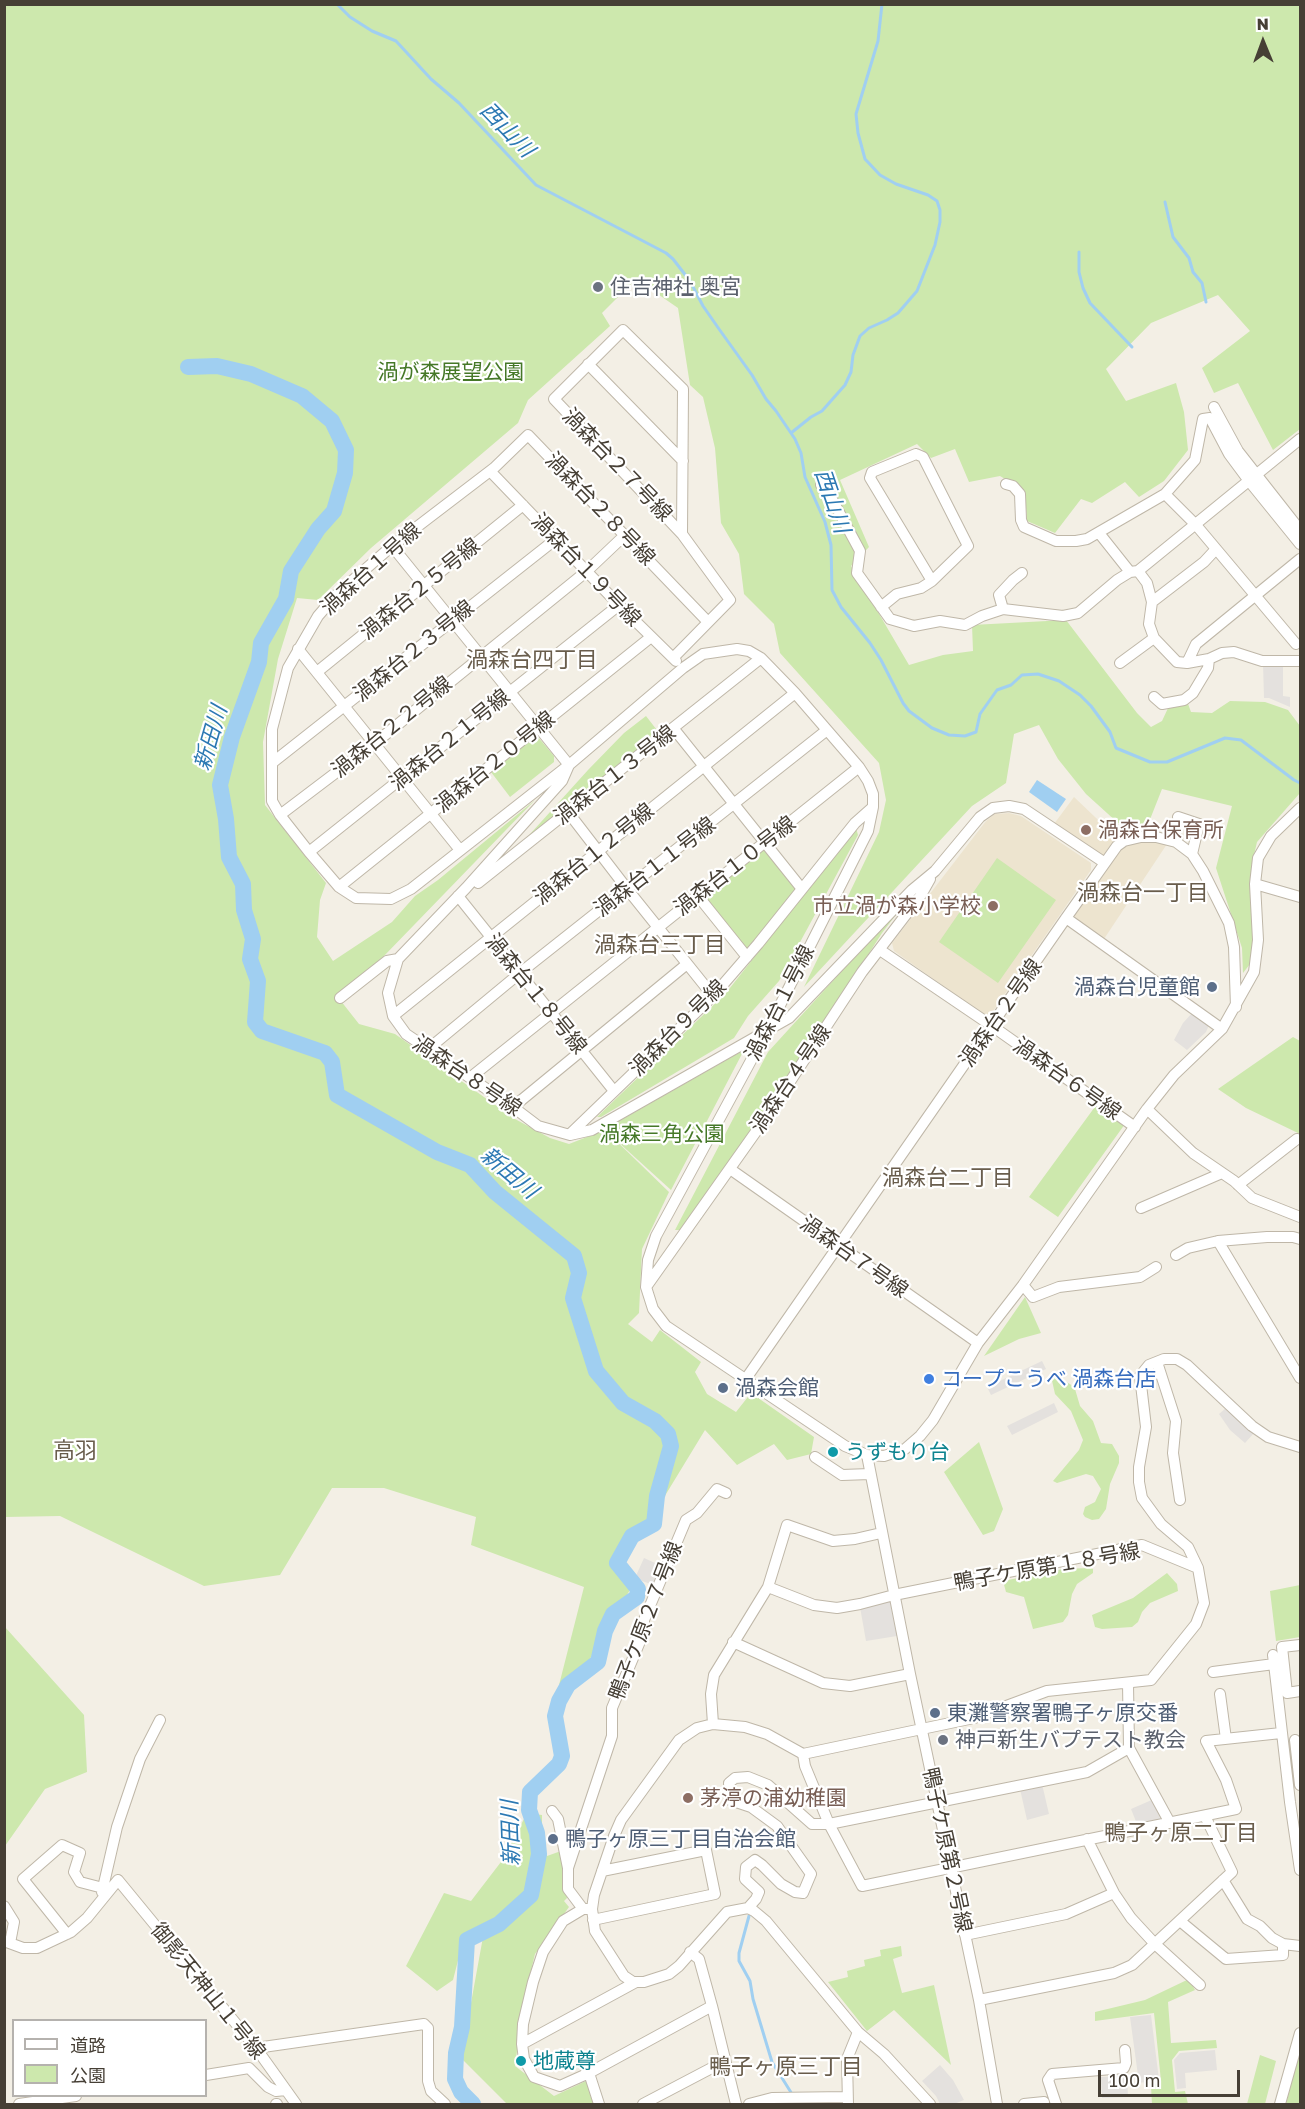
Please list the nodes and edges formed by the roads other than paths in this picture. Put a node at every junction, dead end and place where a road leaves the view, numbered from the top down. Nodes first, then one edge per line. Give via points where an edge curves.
1 (588, 364) junction
2 (1214, 407) dead end
3 (1300, 439) edge
4 (683, 461) junction
5 (490, 471) junction
6 (1252, 478) junction
7 (1006, 484) dead end
8 (821, 485) dead end
9 (1165, 494) junction
10 (523, 505) junction
11 (1196, 525) junction
12 (1300, 530) edge
13 (1099, 533) junction
14 (682, 534) junction
15 (625, 535) junction
16 (556, 539) junction
17 (1300, 544) edge
18 (392, 546) junction
19 (1216, 549) junction
20 (1300, 559) edge
21 (1134, 571) junction
22 (588, 572) junction
23 (1022, 573) dead end
24 (932, 581) junction
25 (424, 586) junction
26 (1255, 596) junction
27 (1152, 602) junction
28 (618, 605) junction
29 (881, 607) junction
30 (1003, 609) junction
31 (452, 621) junction
32 (708, 622) junction
33 (651, 637) junction
34 (1154, 639) junction
35 (1298, 641) edge
36 (298, 649) junction
37 (481, 657) junction
38 (673, 658) junction
39 (762, 658) junction
40 (1209, 660) junction
41 (1296, 661) edge
42 (1120, 663) dead end
43 (1187, 663) junction
44 (683, 668) junction
45 (317, 672) junction
46 (509, 692) junction
47 (795, 693) junction
48 (1154, 697) dead end
49 (346, 706) junction
50 (537, 728) junction
51 (674, 729) junction
52 (827, 730) junction
53 (375, 742) junction
54 (272, 763) junction
55 (569, 765) junction
56 (704, 766) junction
57 (859, 767) junction
58 (403, 778) junction
59 (735, 804) junction
60 (873, 807) junction
61 (1300, 808) edge
62 (568, 812) junction
63 (430, 814) junction
64 (280, 815) junction
65 (1185, 816) dead end
66 (765, 843) junction
67 (460, 850) junction
68 (598, 851) junction
69 (309, 852) junction
70 (1192, 855) junction
71 (1105, 863) junction
72 (935, 871) junction
73 (1255, 884) junction
74 (339, 887) junction
75 (466, 888) junction
76 (627, 890) junction
77 (802, 890) junction
78 (458, 896) junction
79 (698, 896) junction
80 (1300, 897) edge
81 (1066, 918) junction
82 (658, 927) junction
83 (491, 937) junction
84 (879, 950) junction
85 (747, 957) junction
86 (398, 958) junction
87 (687, 964) junction
88 (520, 973) junction
89 (713, 996) junction
90 (340, 998) dead end
91 (1236, 1007) junction
92 (551, 1012) junction
93 (393, 1016) junction
94 (992, 1026) junction
95 (1222, 1029) junction
96 (767, 1031) junction
97 (427, 1050) junction
98 (582, 1050) junction
99 (471, 1077) junction
100 (614, 1091) junction
101 (513, 1107) junction
102 (1147, 1109) junction
103 (1135, 1127) junction
104 (570, 1135) junction
105 (1297, 1139) dead end
106 (730, 1169) junction
107 (1222, 1173) junction
108 (1239, 1185) junction
109 (1141, 1208) dead end
110 (1300, 1217) edge
111 (1300, 1239) edge
112 (1218, 1241) junction
113 (839, 1246) junction
114 (1176, 1255) dead end
115 (1156, 1267) dead end
116 (1023, 1285) junction
117 (646, 1287) junction
118 (978, 1343) junction
119 (1157, 1362) junction
120 (1300, 1378) edge
121 (745, 1380) junction
122 (1300, 1447) edge
123 (867, 1455) junction
124 (815, 1456) dead end
125 (870, 1474) junction
126 (726, 1493) dead end
127 (1180, 1500) dead end
128 (881, 1533) junction
129 (1198, 1568) junction
130 (768, 1587) junction
131 (894, 1595) junction
132 (734, 1642) junction
133 (1300, 1645) edge
134 (1213, 1672) dead end
135 (910, 1674) junction
136 (1128, 1683) junction
137 (1300, 1691) edge
138 (1220, 1694) dead end
139 (160, 1720) dead end
140 (713, 1724) junction
141 (923, 1730) junction
142 (1282, 1738) junction
143 (1226, 1739) junction
144 (1298, 1740) edge
145 (1130, 1748) junction
146 (803, 1754) junction
147 (1300, 1785) edge
148 (937, 1801) junction
149 (552, 1811) dead end
150 (1205, 1816) junction
151 (1170, 1823) junction
152 (830, 1824) junction
153 (1087, 1839) junction
154 (568, 1868) junction
155 (950, 1869) junction
156 (1300, 1870) edge
157 (602, 1871) junction
158 (1223, 1880) junction
159 (103, 1888) junction
160 (1114, 1893) junction
161 (101, 1901) junction
162 (4, 1906) edge
163 (748, 1908) junction
164 (589, 1912) junction
165 (1180, 1920) junction
166 (67, 1934) junction
167 (965, 1935) junction
168 (7, 1942) edge
169 (1155, 1944) junction
170 (1283, 1944) junction
171 (1300, 1946) edge
172 (690, 1952) junction
173 (636, 1982) junction
174 (1200, 1985) dead end
175 (979, 2000) junction
176 (712, 2006) junction
177 (858, 2032) junction
178 (1300, 2033) edge
179 (522, 2044) junction
180 (256, 2048) junction
181 (1125, 2050) dead end
182 (725, 2061) junction
183 (588, 2073) junction
184 (207, 2075) edge
185 (285, 2090) junction
186 (69, 2097) edge
187 (847, 2101) edge
188 (1044, 2102) dead end
189 (20, 2104) edge
190 (296, 2104) edge
191 (445, 2104) edge
192 (599, 2104) edge
193 (643, 2104) edge
194 (736, 2104) edge
195 (748, 2104) edge
196 (930, 2104) edge
197 (997, 2104) edge
198 (1024, 2104) edge
199 (1056, 2104) edge
200 (1280, 2104) edge

1 - 4 street
1 - 4 street, 渦森台２７号線 via 623,330 683,389
1 - 14 street, 渦森台２７号線 via 554,399
2 - 6 street
3 - 6 street
4 - 14 street, 渦森台２７号線
5 - 10 street, 渦森台１９号線
5 - 15 street, 渦森台２８号線 via 528,435
5 - 18 street, 渦森台１号線
6 - 9 street via 1229,454 1210,418 1203,419 1195,460
6 - 11 street
6 - 12 street
6 - 17 street
7 - 13 street via 1020,494 1024,527 1039,535 1056,541 1076,541
8 - 29 street via 860,551 857,573
9 - 11 street
9 - 13 street
10 - 16 street, 渦森台１９号線
10 - 25 street, 渦森台２５号線
11 - 19 street
11 - 21 street
13 - 21 street
14 - 32 street, 渦森台２７号線 via 730,600
15 - 22 street, 渦森台２２号線
15 - 32 street, 渦森台２８号線
16 - 22 street, 渦森台１９号線
16 - 31 street, 渦森台２３号線
18 - 25 street
18 - 36 street, 渦森台１号線 via 338,593
19 - 26 street
19 - 27 street
20 - 26 street
21 - 27 street via 1147,583
21 - 30 street via 1078,613 1063,616
22 - 28 street, 渦森台１９号線
22 - 37 street, 渦森台２２号線
23 - 30 street via 999,595
24 - 24 street via 870,478 872,472 916,454 923,457 968,546
24 - 29 street via 897,594
25 - 31 street
25 - 45 street, 渦森台２５号線
26 - 35 street
26 - 43 street via 1196,644
27 - 34 street via 1149,624
28 - 33 street, 渦森台１９号線
28 - 46 street, 渦森台２１号線
29 - 30 street via 890,619 914,626 940,621 965,625
31 - 37 street
31 - 49 street, 渦森台２３号線
32 - 38 street, 渦森台２７号線
33 - 38 street, 渦森台１９号線
33 - 50 street, 渦森台２０号線
34 - 42 street
34 - 43 street via 1177,662
35 - 41 street
36 - 45 street
36 - 54 street, 渦森台１号線 via 288,668 272,729
37 - 46 street
37 - 53 street, 渦森台２２号線
38 - 44 street, 渦森台１９号線
39 - 44 street, 渦森台１号線 via 749,651 720,650 703,654
39 - 47 street, 渦森台１号線
39 - 51 street, 渦森台１３号線
40 - 41 street via 1234,652 1262,661
40 - 43 street
40 - 48 street via 1193,693 1184,700 1162,704
44 - 55 street, 渦森台１号線
45 - 49 street
46 - 50 street
46 - 58 street, 渦森台２１号線
47 - 52 street, 渦森台１号線
47 - 56 street, 渦森台１２号線
49 - 53 street
49 - 54 street, 渦森台２３号線
50 - 55 street
50 - 63 street, 渦森台２０号線
51 - 56 street
51 - 62 street, 渦森台１３号線
52 - 57 street, 渦森台１号線
52 - 59 street, 渦森台１１号線
53 - 58 street
53 - 64 street, 渦森台２２号線
54 - 64 street, 渦森台１号線 via 272,801
55 - 67 street, 渦森台１号線
55 - 75 street via 562,781
56 - 59 street
56 - 68 street, 渦森台１２号線
57 - 60 street, 渦森台１号線 via 873,794
57 - 66 street, 渦森台１０号線
58 - 63 street
58 - 69 street, 渦森台２１号線
59 - 66 street
59 - 76 street, 渦森台１１号線
60 - 77 street, 渦森台９号線 via 855,823
60 - 96 street, 渦森台１号線 via 868,831
61 - 73 street via 1271,836 1262,851
62 - 68 street
62 - 75 street, 渦森台１３号線 via 478,883
63 - 67 street
63 - 74 street, 渦森台２０号線
64 - 69 street, 渦森台１号線
65 - 70 street via 1199,824
66 - 77 street
66 - 79 street, 渦森台１０号線
67 - 74 street, 渦森台１号線 via 411,890 391,899 357,898
68 - 76 street
68 - 83 street, 渦森台１２号線
69 - 74 street, 渦森台１号線
70 - 71 street, 渦森台２号線 via 1176,842 1141,837 1117,846
70 - 91 street, 渦森台２号線 via 1228,923 1234,947
71 - 72 street via 1024,809 1009,806 993,808 980,817
71 - 81 street, 渦森台２号線
72 - 84 street, 渦森台４号線
72 - 96 street via 789,1018
73 - 80 street
73 - 91 street via 1258,940 1254,972
75 - 78 street
76 - 82 street
76 - 88 street, 渦森台１１号線
77 - 85 street, 渦森台９号線
78 - 83 street, 渦森台１８号線
78 - 86 street
79 - 82 street, 渦森台１０号線
79 - 85 street
81 - 94 street, 渦森台２号線
81 - 95 street
82 - 87 street
82 - 92 street, 渦森台１０号線
83 - 88 street, 渦森台１８号線
83 - 93 street, 渦森台１２号線
84 - 94 street, 渦森台６号線
84 - 106 street, 渦森台４号線
85 - 89 street, 渦森台９号線
86 - 90 street via 387,961
86 - 93 street via 388,993
87 - 89 street
87 - 98 street
88 - 92 street, 渦森台１８号線
88 - 97 street, 渦森台１１号線
89 - 100 street, 渦森台９号線
91 - 95 street
92 - 98 street, 渦森台１８号線
92 - 99 street, 渦森台１０号線
93 - 97 street, 渦森台８号線 via 406,1034
94 - 103 street, 渦森台６号線
94 - 113 street, 渦森台２号線
95 - 102 street via 1174,1075
96 - 104 street via 592,1130
96 - 117 street, 渦森台１号線 via 656,1236 648,1260
97 - 99 street, 渦森台８号線
98 - 100 street, 渦森台１８号線
98 - 101 street
99 - 101 street, 渦森台８号線
100 - 104 street, 渦森台９号線
101 - 104 street, 渦森台８号線 via 538,1126
102 - 103 street
102 - 107 street via 1193,1153
103 - 116 street
105 - 108 street
106 - 113 street, 渦森台７号線
106 - 117 street, 渦森台４号線
107 - 108 street
107 - 109 street
108 - 110 street via 1252,1198
111 - 112 street
112 - 114 street
112 - 120 street
113 - 118 street, 渦森台７号線
113 - 121 street, 渦森台２号線
115 - 116 street via 1140,1277 1059,1287 1033,1297
116 - 118 street
117 - 121 street, 渦森台１号線 via 653,1309 666,1326
118 - 123 street via 920,1436 894,1453
119 - 122 street via 1177,1359 1252,1426 1268,1437
119 - 127 street via 1176,1421 1173,1453
119 - 129 street via 1140,1376 1146,1427 1139,1482 1142,1498 1161,1524 1188,1547
121 - 123 street, 渦森台１号線 via 845,1446
123 - 125 street, 鴨子ケ原第２号線
124 - 125 street via 842,1475
125 - 128 street, 鴨子ケ原第２号線
126 - 154 street, 鴨子ケ原２７号線 via 717,1489 686,1520 612,1708 612,1736
128 - 130 street via 833,1540 787,1525
128 - 131 street, 鴨子ケ原第２号線
129 - 131 street, 鴨子ケ原第１８号線 via 1142,1545
129 - 136 street via 1204,1603 1196,1624 1151,1680
130 - 131 street, 鴨子ケ原第１８号線 via 814,1605 837,1608
130 - 132 street
131 - 135 street, 鴨子ケ原第２号線
132 - 135 street via 823,1683 850,1686
132 - 140 street via 714,1675
133 - 137 street via 1282,1647 1287,1693
134 - 142 street via 1274,1659
135 - 141 street, 鴨子ケ原第２号線
136 - 141 street via 1047,1691 974,1718
136 - 145 street
138 - 143 street
139 - 159 street via 140,1759 117,1827
140 - 146 street via 767,1734
140 - 157 street via 697,1728 679,1740 621,1820
141 - 146 street
141 - 148 street, 鴨子ケ原第２号線
142 - 143 street
142 - 144 street
142 - 156 street
143 - 150 street via 1206,1741 1236,1809
144 - 147 street
145 - 148 street via 1087,1772
145 - 151 street
146 - 152 street
148 - 152 street
148 - 155 street, 鴨子ケ原第２号線
149 - 154 street via 558,1819
150 - 151 street
150 - 158 street via 1232,1872
151 - 153 street
152 - 155 street via 862,1886
152 - 163 street via 812,1824 768,1785 748,1778 735,1778 729,1783 730,1800 751,1807 777,1826 811,1874 803,1893 795,1892 754,1860 746,1867 745,1879 759,1892
153 - 155 street
153 - 160 street
154 - 164 street via 568,1888
155 - 167 street, 鴨子ケ原第２号線
157 - 164 street
157 - 164 street via 706,1850 714,1894
158 - 165 street
158 - 170 street via 1247,1918
159 - 161 street
159 - 166 street via 80,1882 74,1872 80,1853 62,1845 23,1879
160 - 167 street via 1066,1914
160 - 169 street
161 - 166 street
161 - 180 street, 御影天神山１号線 via 118,1880
162 - 168 street via 14,1922
163 - 172 street via 727,1912
163 - 177 street via 766,1921
164 - 173 street via 595,1931 624,1976
164 - 179 street via 563,1921 543,1952 528,2002
165 - 169 street
165 - 170 street via 1226,1959 1283,1955
166 - 168 street via 37,1948
167 - 175 street, 鴨子ケ原第２号線
169 - 174 street
169 - 175 street via 1132,1965 1114,1973
170 - 171 street
172 - 173 street via 669,1974
172 - 176 street via 699,1959
173 - 179 street
175 - 197 street, 鴨子ケ原第２号線
176 - 182 street
176 - 183 street
177 - 187 street via 847,2059
177 - 196 street
178 - 200 street
179 - 183 street via 524,2060 534,2077 560,2086
180 - 185 street, 御影天神山１号線
180 - 191 street via 424,2024 428,2028 428,2081 431,2091
181 - 199 street via 1124,2068 1052,2074 1048,2080
182 - 193 street
182 - 194 street
183 - 192 street
184 - 185 street via 249,2068 268,2087
185 - 190 street, 御影天神山１号線
186 - 189 street
187 - 195 street via 802,2097
188 - 198 street

